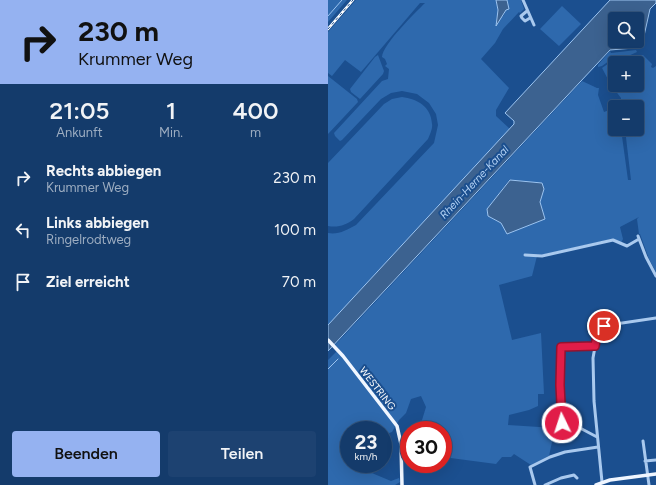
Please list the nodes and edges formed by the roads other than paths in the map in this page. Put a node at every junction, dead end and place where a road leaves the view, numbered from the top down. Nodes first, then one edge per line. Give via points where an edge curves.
1 (523, 0) edge
2 (527, 11) junction
3 (530, 18) junction
4 (534, 25) dead end
5 (525, 255) dead end
6 (656, 276) edge
7 (656, 318) edge
8 (328, 340) edge
9 (595, 346) junction
10 (597, 437) junction
11 (643, 441) dead end
12 (598, 447) junction
13 (656, 460) edge
14 (645, 461) junction
15 (656, 474) edge
16 (647, 476) junction
17 (577, 478) dead end
18 (602, 482) junction
19 (402, 485) edge
20 (535, 485) edge
21 (545, 485) edge
22 (596, 485) edge
23 (649, 485) edge

1 - 2 street
2 - 3 street
2 - 3 street via 522,20
3 - 4 street
5 - 6 street via 542,256 613,240 626,246 639,238
7 - 9 street via 604,326 598,330
8 - 19 main road, WESTRING via 397,426 401,444
9 - 10 street via 593,358
9 - 10 street via 561,347 560,385 562,423 580,428
10 - 12 street
11 - 14 street
12 - 18 street
12 - 20 street via 565,452 530,468
13 - 14 street
14 - 16 street
15 - 16 main road
16 - 18 main road
16 - 23 street
17 - 21 street via 574,475
18 - 22 main road

